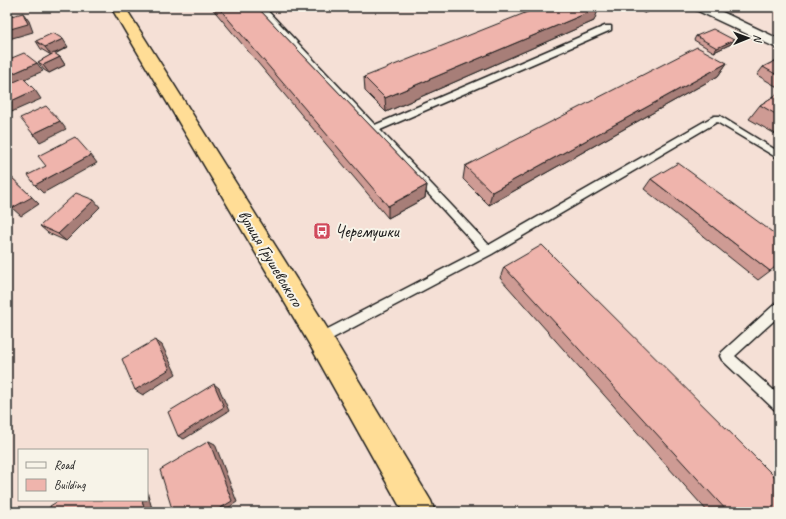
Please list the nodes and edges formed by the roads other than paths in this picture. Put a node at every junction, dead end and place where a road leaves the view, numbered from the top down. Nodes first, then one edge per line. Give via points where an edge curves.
1 (118, 7) edge
2 (260, 7) edge
3 (701, 7) edge
4 (608, 28) dead end
5 (779, 45) edge
6 (374, 129) junction
7 (779, 156) edge
8 (488, 251) junction
9 (779, 308) edge
10 (320, 339) junction
11 (779, 404) edge
12 (420, 512) edge

1 - 10 highway, вулиця Грушевського
2 - 6 lane
3 - 5 street
4 - 6 lane
6 - 8 lane
7 - 8 lane via 717,118
8 - 10 lane
9 - 11 lane via 726,356
10 - 12 highway, вулиця Грушевського

